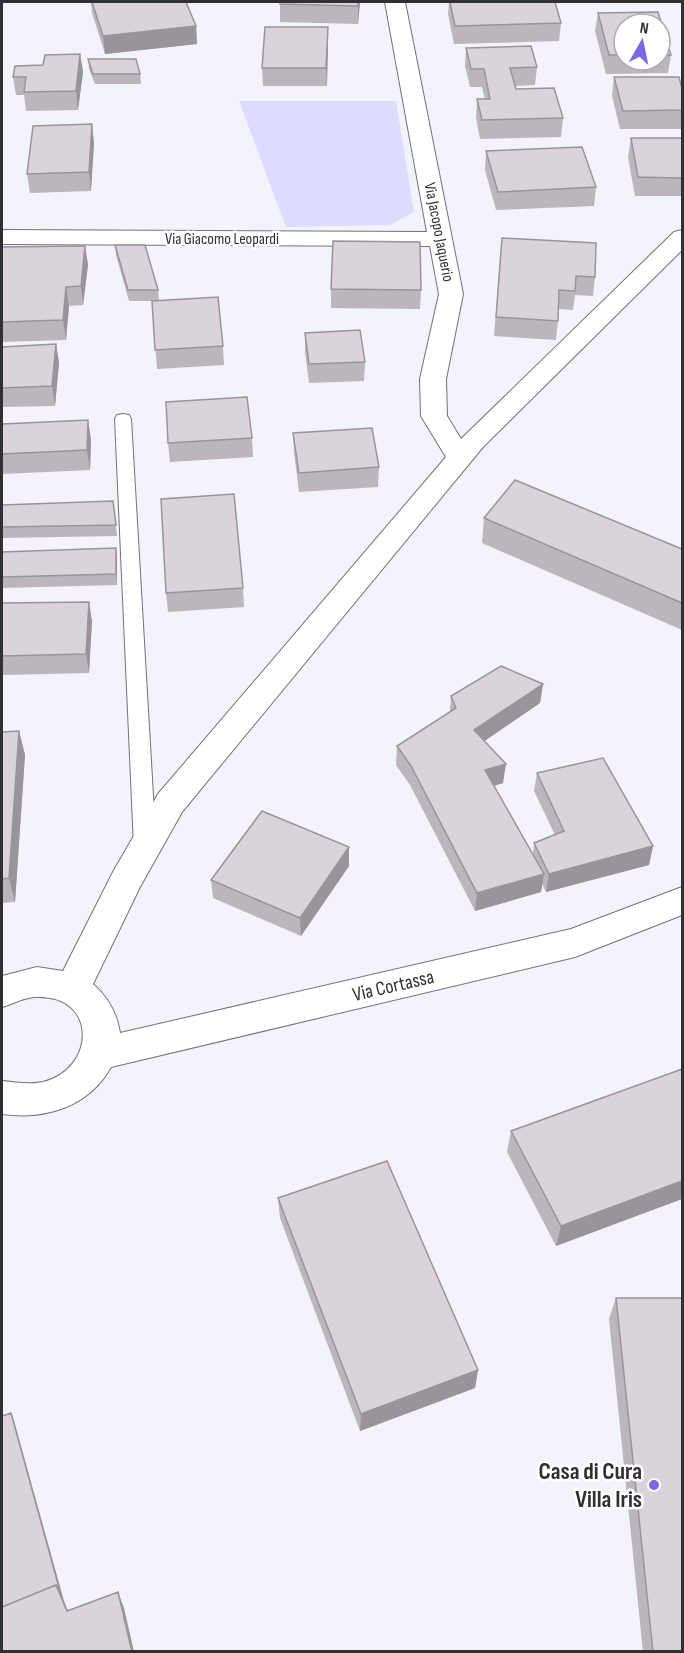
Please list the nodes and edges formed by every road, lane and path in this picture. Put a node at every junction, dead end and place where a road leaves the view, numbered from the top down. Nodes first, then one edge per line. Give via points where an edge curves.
1 (395, 2) edge
2 (2, 237) edge
3 (442, 239) junction
4 (680, 240) edge
5 (123, 419) dead end
6 (460, 458) junction
7 (145, 847) junction
8 (682, 901) edge
9 (72, 990) junction
10 (2, 992) edge
11 (98, 1054) junction
12 (2, 1097) edge

1 - 3 street, Via Jacopo Jaquerio
2 - 3 street, Via Giacomo Leopardi
3 - 6 street, Via Jacopo Jaquerio via 451,294 433,379 434,416
4 - 6 street
5 - 7 lane
6 - 7 street via 170,803
7 - 9 street
8 - 11 street, Via Cortassa via 575,943
9 - 10 street via 55,983 36,982
9 - 11 street via 88,1000 98,1016 102,1035
11 - 12 street via 91,1068 66,1090 43,1098

